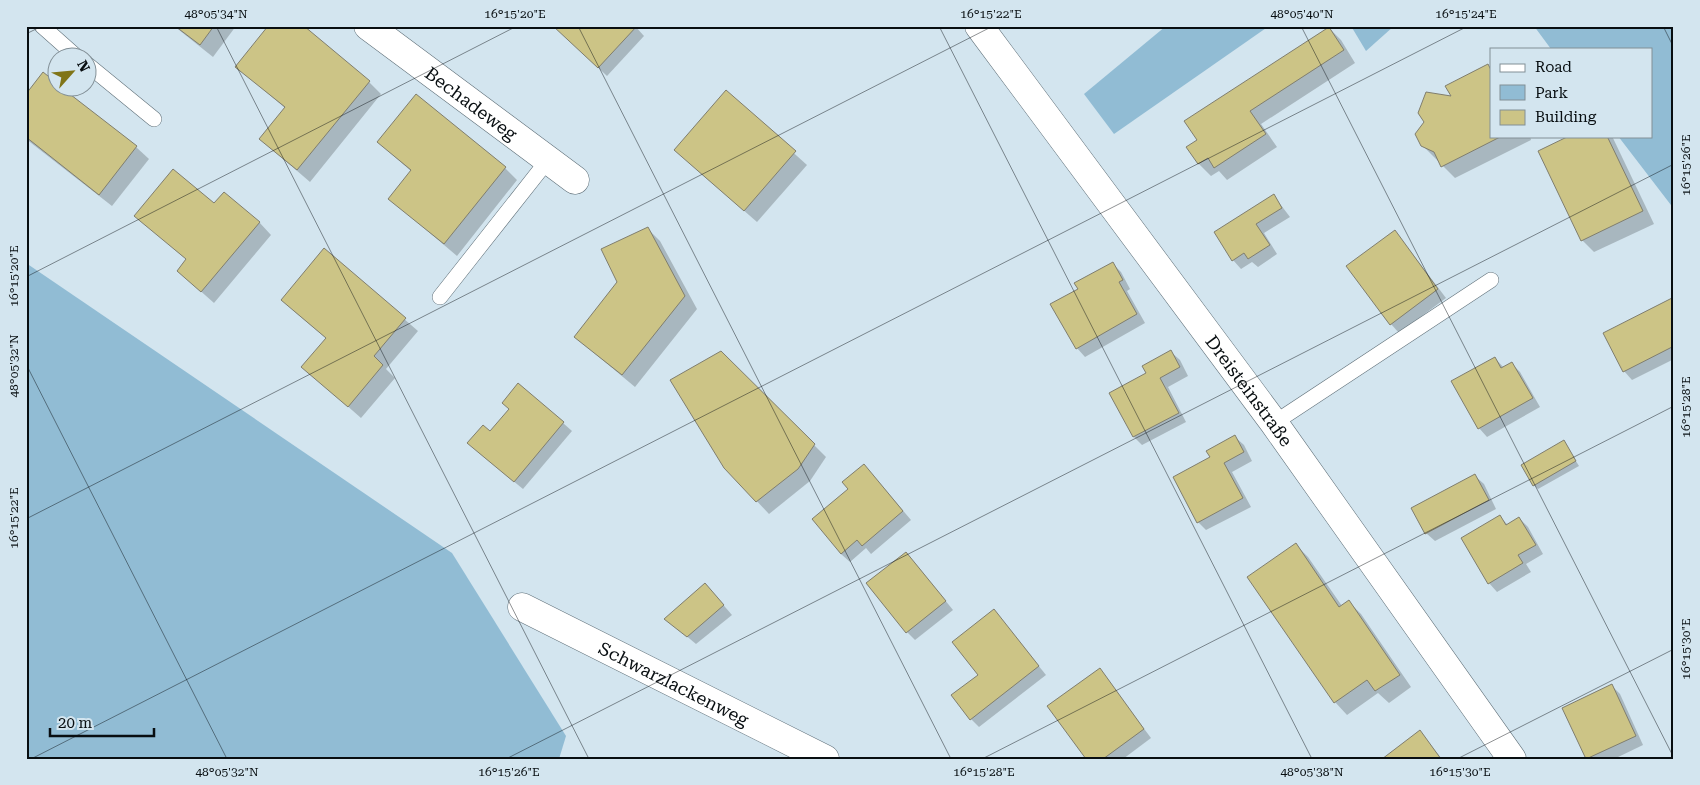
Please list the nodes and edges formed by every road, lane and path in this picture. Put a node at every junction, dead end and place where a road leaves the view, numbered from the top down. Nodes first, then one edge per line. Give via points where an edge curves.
1 (42, 26) edge
2 (368, 26) edge
3 (979, 26) edge
4 (67, 48) edge
5 (98, 73) edge
6 (154, 119) dead end
7 (548, 160) junction
8 (575, 180) dead end
9 (1491, 280) dead end
10 (440, 297) dead end
11 (1274, 424) junction
12 (522, 607) dead end
13 (825, 759) edge
14 (1512, 759) edge

1 - 4 lane
2 - 7 street, Bechadeweg
3 - 11 street, Dreisteinstraße
5 - 6 lane
7 - 8 street, Bechadeweg
7 - 10 lane
9 - 11 lane
11 - 14 street, Dreisteinstraße
12 - 13 street, Schwarzlackenweg

